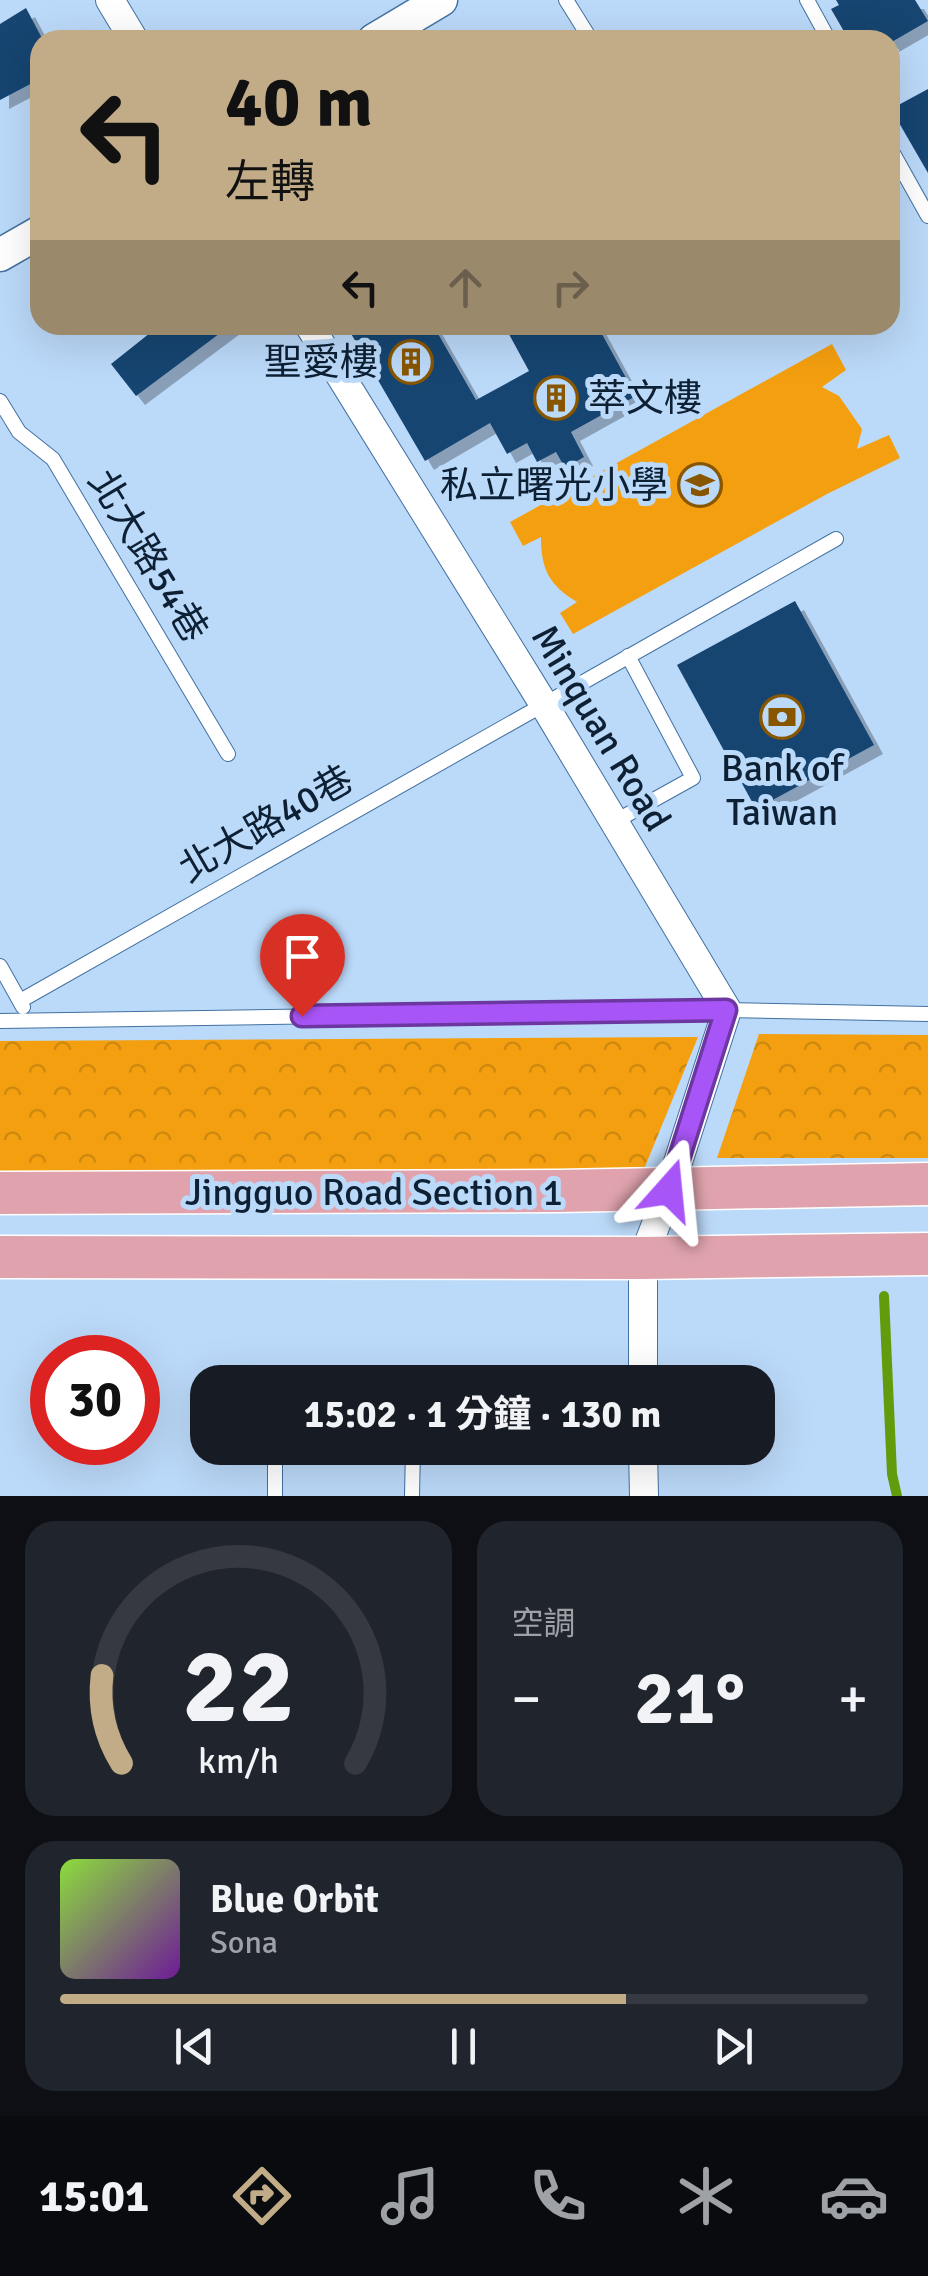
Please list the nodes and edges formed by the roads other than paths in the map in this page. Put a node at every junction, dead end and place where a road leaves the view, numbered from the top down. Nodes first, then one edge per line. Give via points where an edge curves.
1 (110, 0) edge
2 (440, 0) edge
3 (566, 0) edge
4 (806, 0) edge
5 (128, 30) edge
6 (390, 30) edge
7 (585, 30) edge
8 (823, 30) edge
9 (900, 166) edge
10 (928, 216) edge
11 (30, 238) edge
12 (0, 255) edge
13 (316, 335) edge
14 (0, 401) edge
15 (836, 540) dead end
16 (628, 656) junction
17 (543, 703) junction
18 (228, 754) dead end
19 (614, 822) junction
20 (0, 966) edge
21 (20, 1001) junction
22 (726, 1010) junction
23 (928, 1014) edge
24 (31, 1020) junction
25 (0, 1021) edge
26 (928, 1184) edge
27 (669, 1190) junction
28 (0, 1193) edge
29 (928, 1254) edge
30 (0, 1258) edge
31 (643, 1258) junction
32 (643, 1365) edge
33 (275, 1465) edge
34 (413, 1465) edge
35 (644, 1465) edge
36 (275, 1496) edge
37 (412, 1496) edge
38 (644, 1496) edge

1 - 5 street
2 - 6 street
3 - 7 lane
4 - 8 lane
9 - 10 lane
11 - 12 street
13 - 17 street, Minquan Road
14 - 18 lane, 北大路54巷 via 19,432 53,459
15 - 16 lane, 北大路40巷
16 - 17 lane, 北大路40巷
16 - 19 lane via 692,778
17 - 19 street, Minquan Road
17 - 21 lane, 北大路40巷
19 - 22 street, Minquan Road
20 - 21 lane
21 - 24 lane
22 - 23 lane
22 - 24 lane
22 - 27 street
24 - 25 lane
26 - 27 main road, Jingguo Road Section 1
27 - 28 main road, Jingguo Road Section 1
27 - 31 street
29 - 31 main road, Jingguo Road Section 1
30 - 31 main road, Jingguo Road Section 1
31 - 32 street
33 - 36 lane
34 - 37 lane
35 - 38 street

